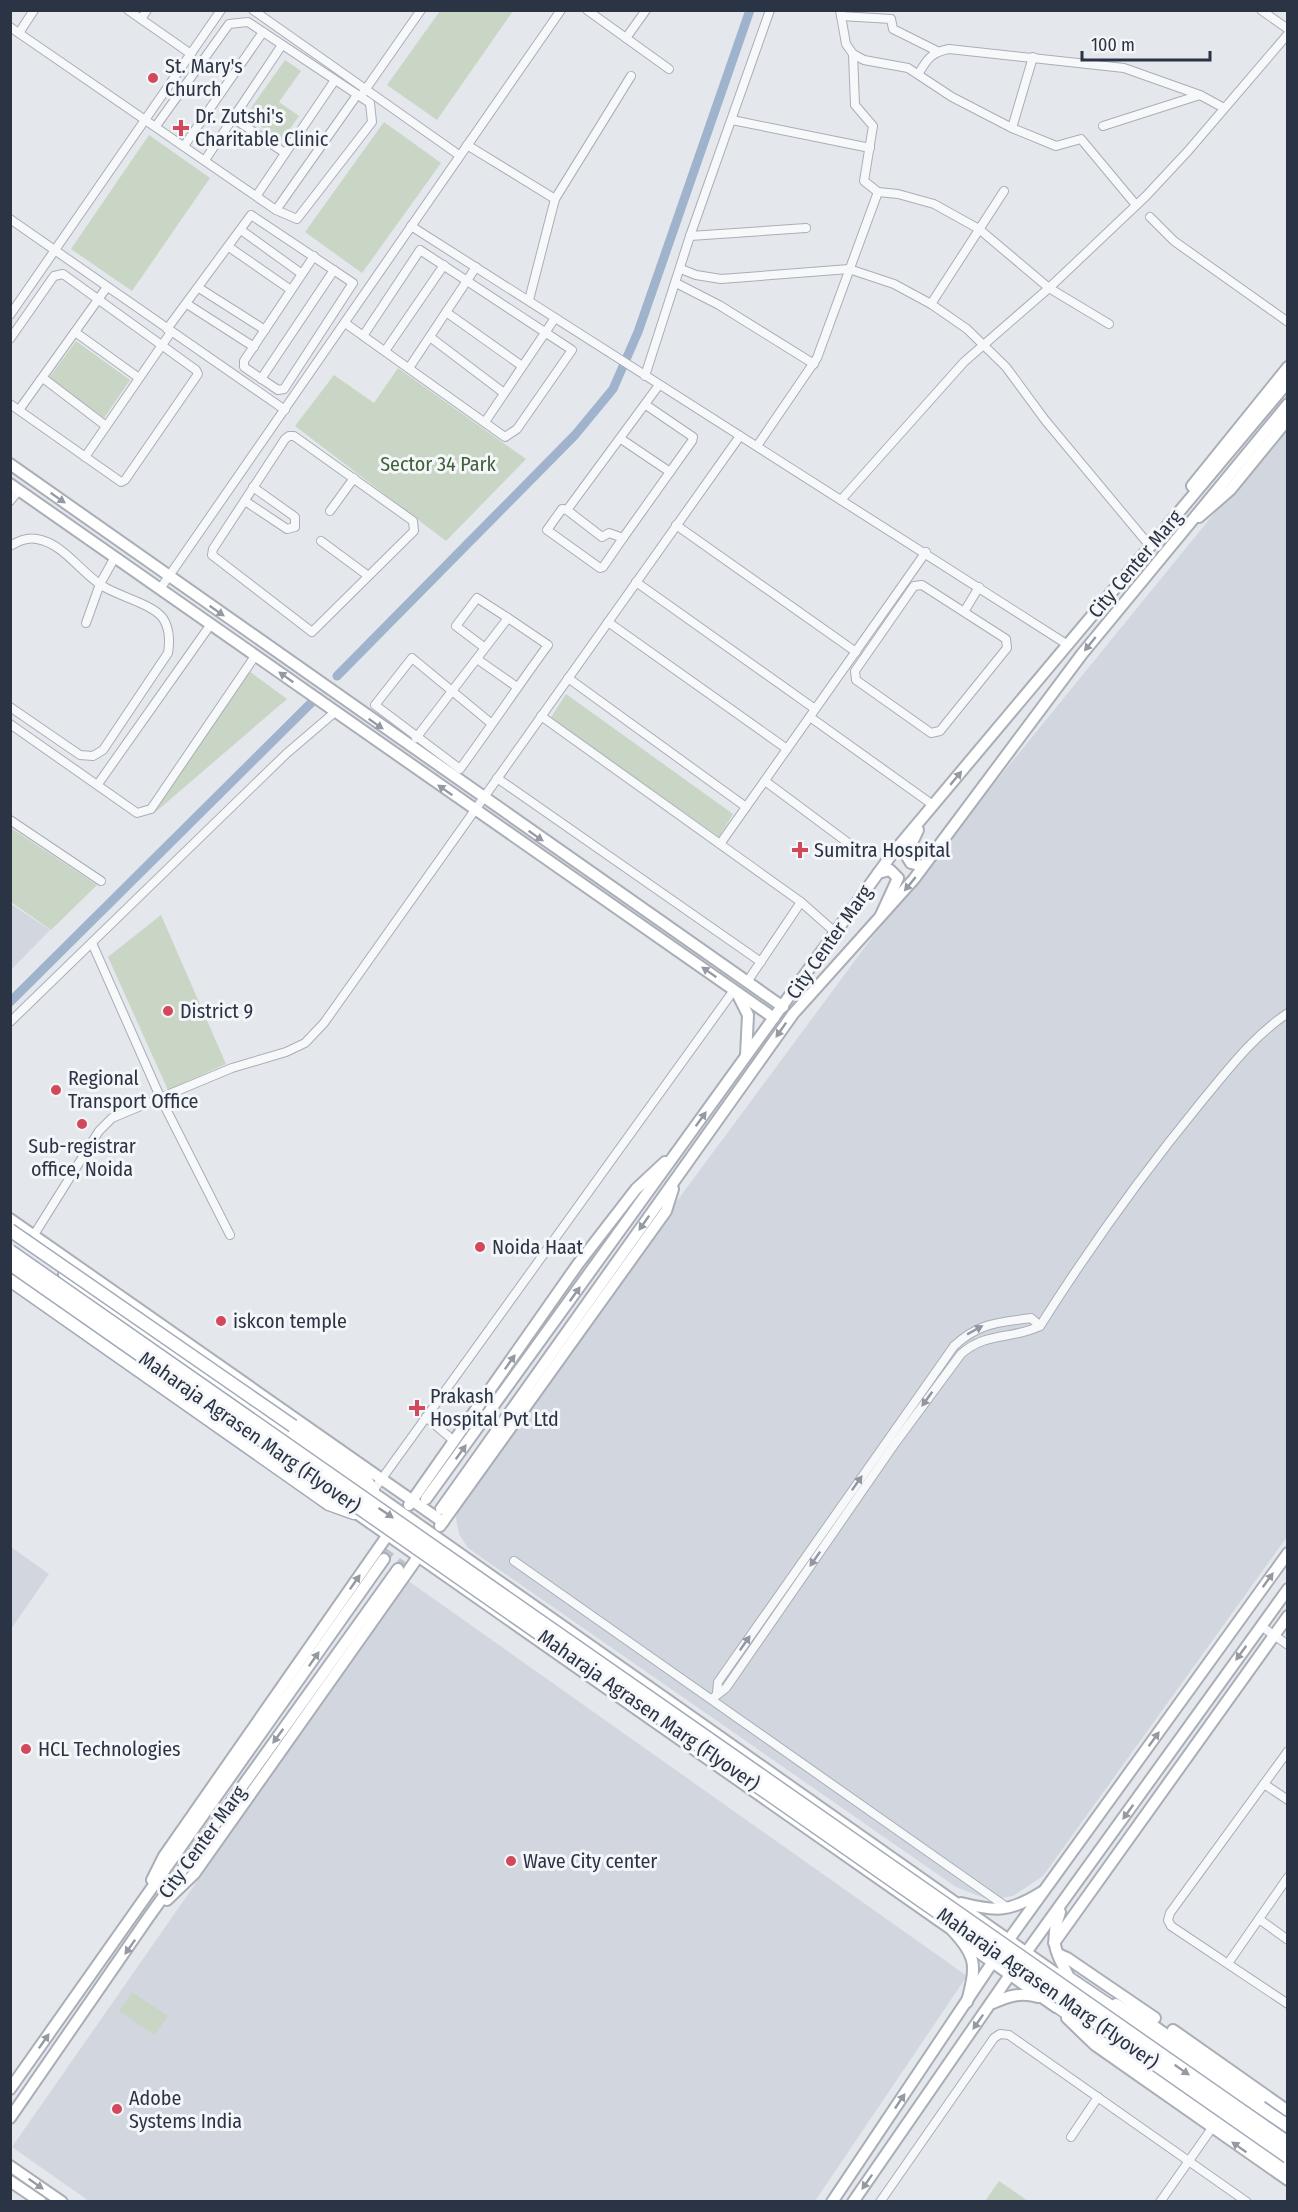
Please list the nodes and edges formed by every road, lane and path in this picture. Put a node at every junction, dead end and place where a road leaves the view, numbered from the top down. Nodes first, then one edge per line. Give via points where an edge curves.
1 (34, 10) edge
2 (128, 10) edge
3 (147, 10) edge
4 (221, 10) edge
5 (253, 10) edge
6 (421, 10) edge
7 (561, 10) edge
8 (646, 10) edge
9 (770, 10) edge
10 (1261, 10) edge
11 (592, 12) edge
12 (841, 13) edge
13 (141, 19) junction
14 (10, 27) edge
15 (1287, 29) edge
16 (263, 32) junction
17 (19, 33) junction
18 (1287, 34) edge
19 (626, 38) junction
20 (282, 45) junction
21 (937, 51) junction
22 (191, 54) junction
23 (853, 54) junction
24 (1033, 57) junction
25 (669, 69) dead end
26 (919, 73) junction
27 (631, 76) dead end
28 (335, 80) junction
29 (361, 94) junction
30 (1200, 94) junction
31 (1224, 108) junction
32 (233, 118) junction
33 (146, 119) junction
34 (732, 120) junction
35 (156, 126) junction
36 (1103, 126) dead end
37 (1012, 128) junction
38 (467, 145) junction
39 (184, 146) junction
40 (870, 148) junction
41 (285, 153) junction
42 (459, 155) junction
43 (205, 160) junction
44 (1004, 191) dead end
45 (878, 192) junction
46 (257, 195) junction
47 (555, 199) junction
48 (1136, 205) junction
49 (276, 210) junction
50 (1150, 217) dead end
51 (10, 219) edge
52 (411, 226) junction
53 (806, 228) dead end
54 (980, 229) junction
55 (241, 230) junction
56 (690, 236) junction
57 (229, 247) junction
58 (55, 251) junction
59 (314, 256) junction
60 (444, 265) junction
61 (476, 267) junction
62 (681, 269) junction
63 (849, 269) junction
64 (333, 270) junction
65 (85, 272) junction
66 (302, 274) junction
67 (468, 280) junction
68 (676, 283) junction
69 (76, 284) junction
70 (107, 287) junction
71 (199, 288) junction
72 (1049, 288) junction
73 (291, 290) junction
74 (98, 300) junction
75 (530, 300) junction
76 (187, 304) junction
77 (931, 304) junction
78 (446, 312) junction
79 (10, 315) edge
80 (555, 318) junction
81 (1287, 322) edge
82 (345, 323) junction
83 (1109, 324) dead end
84 (169, 330) junction
85 (265, 330) junction
86 (75, 332) junction
87 (545, 332) junction
88 (363, 336) junction
89 (430, 337) junction
90 (10, 339) edge
91 (985, 344) junction
92 (162, 346) junction
93 (254, 347) junction
94 (385, 351) junction
95 (814, 364) junction
96 (522, 366) junction
97 (1287, 367) edge
98 (409, 368) junction
99 (248, 370) junction
100 (641, 374) junction
101 (43, 378) junction
102 (139, 378) junction
103 (261, 379) junction
104 (242, 380) junction
105 (1287, 382) edge
106 (659, 385) junction
107 (504, 393) junction
108 (10, 404) edge
109 (1287, 404) edge
110 (646, 405) junction
111 (19, 410) junction
112 (285, 410) junction
113 (1287, 419) edge
114 (485, 422) junction
115 (106, 426) junction
116 (740, 436) junction
117 (621, 439) junction
118 (757, 446) junction
119 (84, 457) junction
120 (10, 464) edge
121 (670, 472) junction
122 (354, 478) junction
123 (236, 483) junction
124 (14, 487) edge
125 (249, 494) junction
126 (841, 500) junction
127 (10, 501) edge
128 (567, 510) junction
129 (330, 511) dead end
130 (1180, 511) junction
131 (1190, 523) junction
132 (676, 525) junction
133 (623, 538) junction
134 (321, 541) dead end
135 (10, 546) edge
136 (1150, 546) junction
137 (926, 552) junction
138 (115, 557) junction
139 (367, 575) junction
140 (170, 577) junction
141 (636, 582) junction
142 (100, 584) junction
143 (979, 587) junction
144 (160, 589) junction
145 (964, 612) junction
146 (508, 618) junction
147 (608, 622) junction
148 (86, 623) dead end
149 (211, 624) junction
150 (1068, 645) junction
151 (485, 648) junction
152 (856, 652) junction
153 (255, 656) junction
154 (477, 659) junction
155 (568, 678) junction
156 (517, 687) junction
157 (452, 692) junction
158 (10, 707) edge
159 (815, 710) junction
160 (335, 712) junction
161 (541, 716) junction
162 (810, 717) junction
163 (10, 724) edge
164 (492, 724) junction
165 (417, 736) junction
166 (409, 747) junction
167 (787, 749) junction
168 (453, 771) junction
169 (497, 778) junction
170 (765, 781) junction
171 (98, 784) junction
172 (482, 798) junction
173 (933, 805) junction
174 (746, 807) junction
175 (475, 811) junction
176 (923, 817) junction
177 (10, 820) edge
178 (720, 844) junction
179 (851, 844) dead end
180 (923, 866) junction
181 (878, 873) junction
182 (102, 881) dead end
183 (801, 903) junction
184 (880, 917) junction
185 (836, 933) junction
186 (92, 943) junction
187 (761, 962) junction
188 (747, 982) junction
189 (734, 990) junction
190 (783, 1007) junction
191 (1287, 1013) edge
192 (774, 1018) junction
193 (10, 1022) edge
194 (746, 1058) junction
195 (161, 1099) junction
196 (681, 1147) junction
197 (679, 1175) junction
198 (10, 1219) edge
199 (10, 1230) edge
200 (230, 1235) dead end
201 (34, 1236) junction
202 (10, 1237) edge
203 (26, 1248) junction
204 (10, 1251) edge
205 (10, 1264) edge
206 (10, 1273) edge
207 (10, 1281) edge
208 (1040, 1326) junction
209 (426, 1417) junction
210 (272, 1420) junction
211 (454, 1441) junction
212 (259, 1444) junction
213 (383, 1478) junction
214 (373, 1491) junction
215 (426, 1499) tunnel mouth
216 (413, 1500) junction
217 (441, 1509) tunnel mouth
218 (354, 1513) junction
219 (404, 1513) junction
220 (443, 1522) junction
221 (434, 1534) junction
222 (387, 1536) junction
223 (1287, 1553) edge
224 (418, 1557) junction
225 (384, 1559) tunnel mouth
226 (514, 1561) dead end
227 (398, 1569) tunnel mouth
228 (1287, 1589) edge
229 (1287, 1616) edge
230 (1261, 1626) junction
231 (1274, 1635) junction
232 (1287, 1646) edge
233 (649, 1686) junction
234 (715, 1696) junction
235 (636, 1709) junction
236 (1287, 1751) edge
237 (1264, 1785) junction
238 (1287, 1800) edge
239 (1287, 1880) edge
240 (1047, 1889) junction
241 (1065, 1900) junction
242 (955, 1901) junction
243 (1008, 1908) junction
244 (137, 1910) junction
245 (148, 1918) junction
246 (1259, 1919) junction
247 (1013, 1936) junction
248 (1287, 1940) edge
249 (963, 1942) junction
250 (1030, 1948) junction
251 (1056, 1949) junction
252 (993, 1962) junction
253 (1229, 1962) junction
254 (1010, 1976) junction
255 (1070, 1979) junction
256 (1050, 2001) junction
257 (968, 2002) junction
258 (991, 2003) junction
259 (1287, 2004) edge
260 (10, 2089) edge
261 (1098, 2097) junction
262 (1287, 2111) edge
263 (10, 2118) edge
264 (1287, 2120) edge
265 (1287, 2126) edge
266 (1212, 2128) junction
267 (1071, 2137) dead end
268 (1287, 2143) edge
269 (1287, 2157) edge
270 (1189, 2161) junction
271 (11, 2165) edge
272 (1287, 2169) edge
273 (1287, 2180) edge
274 (10, 2181) edge
275 (41, 2202) edge
276 (62, 2202) edge
277 (832, 2202) edge
278 (853, 2202) edge
279 (880, 2202) edge
280 (1160, 2202) edge
281 (1247, 2202) edge

1 - 17 street
2 - 13 street
3 - 13 street
4 - 22 street
5 - 29 street
6 - 29 street
7 - 38 street
8 - 19 street
9 - 34 street
10 - 15 street
11 - 19 street
12 - 21 street via 891,19 892,29
12 - 23 street via 846,44
13 - 22 street
14 - 17 street
16 - 20 street
16 - 35 street via 248,22 229,24
16 - 39 street
17 - 33 street
18 - 31 street
19 - 25 street
20 - 28 street
20 - 32 street
21 - 24 street
21 - 26 street via 928,57
22 - 33 street
23 - 26 street
23 - 40 street via 853,96 855,105 873,126
24 - 30 street via 1124,68
24 - 37 street
26 - 37 street via 952,97
27 - 47 street
28 - 29 street
28 - 41 street
29 - 42 street
29 - 49 street
29 - 49 street via 370,103 372,122 297,219
30 - 31 street
30 - 36 street
31 - 48 street
32 - 41 street
32 - 43 street
33 - 35 street
33 - 58 street
34 - 40 street
34 - 56 street
35 - 39 street
37 - 48 street via 1056,146 1081,140
38 - 42 street
38 - 47 street
39 - 43 street
40 - 45 street via 864,181
41 - 46 street
42 - 52 street
43 - 46 street
44 - 54 street
45 - 54 street via 934,204
45 - 63 street
46 - 49 street
47 - 75 street
48 - 72 street
50 - 81 street via 1174,241
51 - 58 street
52 - 61 street
52 - 82 street
53 - 56 street
54 - 72 street
54 - 77 street
55 - 57 street
55 - 59 street via 251,214
55 - 66 street
56 - 62 street
57 - 71 street
57 - 73 street
58 - 65 street
58 - 79 street
59 - 64 street
59 - 66 street
60 - 67 street
60 - 88 street via 420,250
60 - 94 street
61 - 67 street
61 - 75 street
62 - 63 street via 720,279
62 - 68 street
63 - 77 street via 894,284
63 - 95 street
64 - 103 street
64 - 103 street via 352,283 351,289 284,389 278,390
65 - 69 street
65 - 70 street
66 - 73 street
67 - 78 street
67 - 87 street
68 - 95 street via 728,310
68 - 100 street
69 - 74 street
69 - 90 street via 63,274 54,276
70 - 74 street
70 - 84 street
71 - 76 street
71 - 85 street
72 - 83 street
72 - 91 street
73 - 85 street
74 - 86 street
74 - 92 street
75 - 80 street
76 - 84 street
76 - 93 street
77 - 91 street
78 - 89 street
78 - 96 street
80 - 87 street
80 - 100 street
82 - 88 street
82 - 112 street
84 - 92 street
84 - 104 street
85 - 93 street
86 - 101 street
86 - 102 street
87 - 96 street
87 - 114 street via 572,350 510,436
88 - 94 street
89 - 98 street
89 - 107 street
91 - 126 street via 939,388
91 - 136 street
92 - 102 street
92 - 119 street via 196,370 197,378 125,480 116,481
93 - 99 street via 244,361
94 - 98 street
95 - 118 street
96 - 107 street
97 - 130 street via 1212,459 1189,490
98 - 114 street
99 - 103 street
99 - 104 street
100 - 106 street
101 - 111 street
101 - 115 street
102 - 115 street
104 - 112 street
105 - 130 street, City Center Marg
106 - 110 street
106 - 116 street
107 - 114 street
108 - 111 street
109 - 131 street, City Center Marg
110 - 117 street
110 - 121 street via 693,437
111 - 119 street
112 - 123 street
113 - 131 street via 1230,489
115 - 119 street
116 - 118 street
116 - 132 street
117 - 121 street
117 - 128 street
118 - 126 street
120 -> 140 street
121 - 133 street
122 - 125 street via 289,436
122 - 129 street
122 - 139 street via 415,526
123 - 125 street
123 - 140 street
124 - 127 street
124 - 138 street
125 - 125 street via 287,529 295,527 295,517
125 - 139 street via 212,555 308,631 316,630
126 - 137 street
128 - 133 street via 599,540 609,533
128 - 133 street via 562,509 547,530 600,568
130 - 136 street, City Center Marg
131 -> 180 street, City Center Marg via 1082,654
132 - 141 street
132 - 152 street
134 - 139 street
135 - 142 street via 36,538 53,545
136 - 150 street, City Center Marg
137 - 143 street
137 - 152 street
138 - 142 street
138 - 144 street
140 - 144 street
140 -> 166 street
141 - 147 street
141 - 159 street
142 - 148 street
142 - 158 street via 153,609 163,618 170,636 168,653 103,750 93,756 80,755
143 - 145 street
143 - 150 street
144 - 149 street
145 - 145 street via 922,585 914,586 855,671 856,680 931,733 940,731 1007,648 1006,639
146 - 151 street
146 - 151 street via 477,598 456,626
146 - 156 street via 548,645
147 - 155 street
147 - 167 street
149 - 153 street
149 - 171 street
173 -> 150 street, City Center Marg
151 - 154 street
152 - 159 street
160 -> 153 street
153 - 171 street via 151,809 137,813
154 - 156 street
154 - 157 street
155 - 161 street
155 - 174 street
156 - 164 street
157 - 164 street
157 - 165 street
157 - 165 street via 412,658 375,705
159 - 162 street
175 -> 160 street
160 - 186 street via 286,754
161 - 169 street
161 - 178 street
162 - 167 street
162 - 173 street
163 - 171 street
164 - 168 street via 460,769
165 - 166 street
165 - 168 street
166 - 168 street
167 - 170 street
168 - 172 street
169 - 172 street
169 - 187 street
170 - 174 street
170 - 179 street
172 - 175 street
172 -> 188 street
173 - 176 street, City Center Marg
174 - 178 street
189 -> 175 street
175 - 195 street via 324,1023 305,1043 214,1075
176 - 180 street via 906,855 910,863
176 - 181 street, City Center Marg
177 - 182 street
178 - 183 street
180 -> 184 street, City Center Marg
181 - 184 street via 890,870 898,878
181 - 185 street, City Center Marg
183 - 185 street
183 - 187 street
184 -> 197 street, City Center Marg via 793,1014
185 - 190 street, City Center Marg
186 - 193 street
186 - 195 street
187 - 188 street
188 - 190 street
189 - 192 street
189 - 194 street via 748,1015
189 - 209 street
190 - 192 street, City Center Marg
191 - 208 street via 1241,1054 1154,1160 1101,1231
192 - 194 street, City Center Marg
196 -> 194 street, City Center Marg
195 - 200 street
195 - 201 street via 127,1109 99,1131
211 -> 196 street via 628,1198
215 -> 196 street, City Center Marg
197 -> 217 street, City Center Marg
197 - 220 street via 666,1210
198 - 201 street
199 - 214 main road, bridge via 361,1473
201 - 203 street
201 - 213 street
202 - 203 street
203 - 210 street
204 -> 268 main road, Maharaja Agrasen Marg (Flyover), bridge
205 - 269 main road, Maharaja Agrasen Marg (Flyover), bridge
206 - 212 street
207 - 218 main road via 329,1504
208 -> 234 street via 1027,1332 991,1336 961,1354 726,1688
234 -> 208 street via 718,1682 954,1346 985,1324 1031,1318
209 - 211 street
209 - 213 street
210 - 212 street
210 - 214 street
211 - 216 street
212 - 218 street
213 - 214 street
213 - 216 street
214 - 219 street
216 - 219 street
216 - 220 street
218 - 222 street
219 - 221 street
220 - 221 street
221 - 233 street
222 - 224 street
244 -> 222 street via 164,1856
240 -> 223 street
224 - 235 street
224 - 245 street via 194,1874
244 -> 225 street, City Center Marg
226 - 234 street
227 -> 245 street, City Center Marg
228 - 230 street
229 - 231 street
230 - 231 street
230 -> 241 street
231 - 232 street
231 - 251 street
233 - 235 street
233 - 242 street
234 - 243 street
235 - 249 street via 951,1929
236 - 237 street
237 - 238 street
237 - 253 street via 1168,1920 1171,1926
239 - 246 street
240 - 243 street via 1019,1906
240 - 247 street
241 - 250 street
241 - 251 street via 1052,1935
242 - 243 street via 992,1911
242 - 247 street
260 -> 244 street, City Center Marg
245 -> 263 street, City Center Marg
246 - 248 street
246 - 253 street
247 - 250 street
247 - 252 street
249 - 252 street
249 - 257 street via 969,1948 975,1971
250 - 254 street
250 - 255 street via 1054,1972
251 - 255 street
251 - 262 street
252 - 254 street
252 - 257 street
253 - 259 street
254 - 256 street
254 - 258 street
255 - 264 street via 1151,2024
255 - 265 main road
256 - 258 street via 1028,1994 1010,1995
256 - 266 street via 1095,2045
256 - 272 main road
277 -> 257 street
258 -> 278 street
261 - 267 street
261 - 270 street
261 - 279 street via 1009,2036 1000,2034
266 - 270 street
273 -> 266 street
270 - 280 street
270 - 281 street
271 -> 276 street
274 - 275 street

